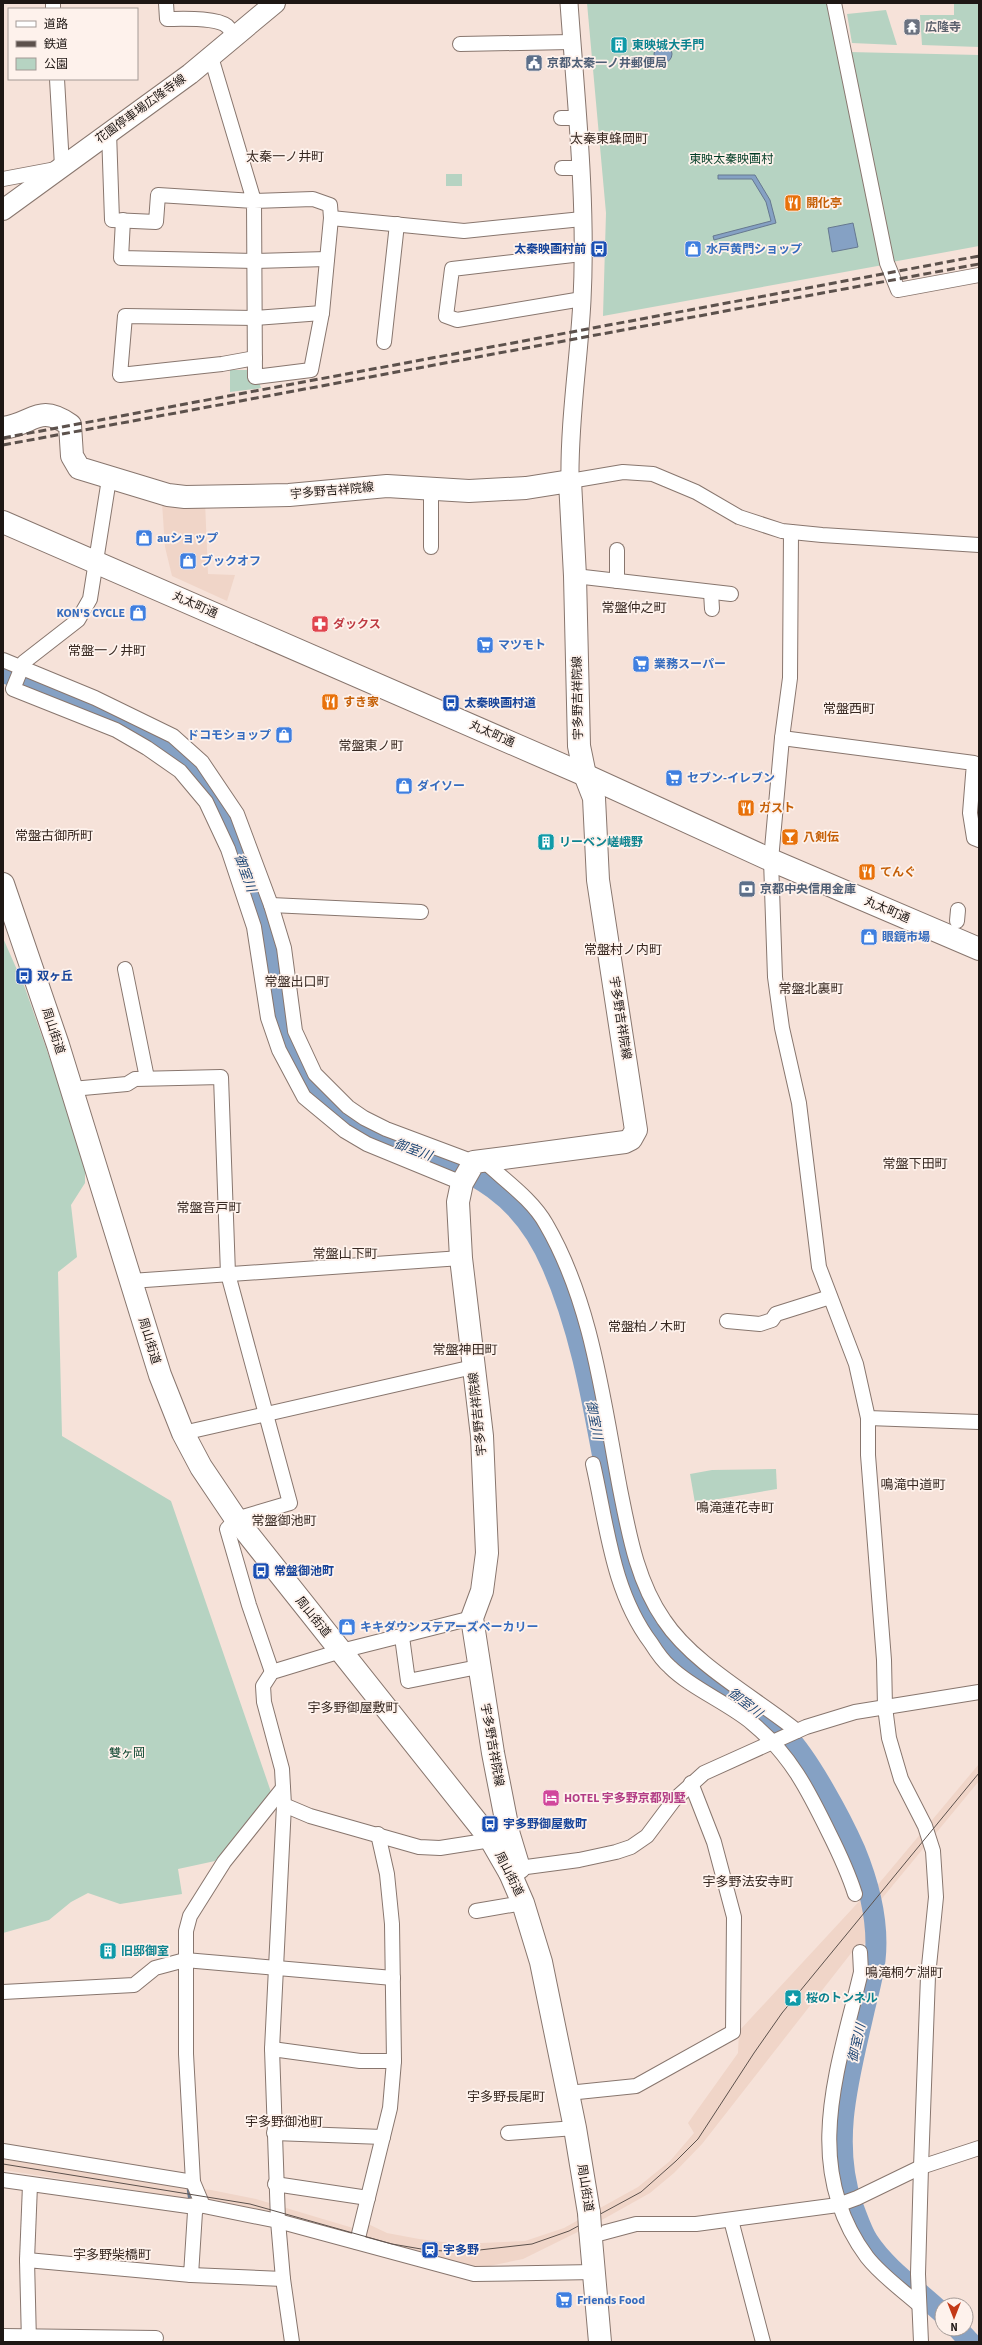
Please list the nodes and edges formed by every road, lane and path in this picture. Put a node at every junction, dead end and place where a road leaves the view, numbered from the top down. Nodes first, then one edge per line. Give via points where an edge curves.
1 (166, 3) edge
2 (275, 3) edge
3 (568, 3) edge
4 (834, 3) edge
5 (235, 36) junction
6 (572, 42) junction
7 (460, 44) dead end
8 (211, 57) junction
9 (57, 80) edge
10 (561, 118) dead end
11 (578, 118) junction
12 (109, 132) junction
13 (60, 167) junction
14 (562, 168) dead end
15 (581, 168) junction
16 (3, 179) edge
17 (254, 202) junction
18 (3, 210) edge
19 (331, 218) junction
20 (582, 219) junction
21 (123, 220) junction
22 (397, 224) junction
23 (582, 254) junction
24 (327, 259) junction
25 (255, 261) junction
26 (979, 275) edge
27 (582, 299) junction
28 (322, 313) junction
29 (255, 318) junction
30 (384, 342) dead end
31 (255, 358) junction
32 (3, 428) edge
33 (109, 479) junction
34 (570, 481) junction
35 (430, 489) junction
36 (3, 522) edge
37 (790, 532) junction
38 (979, 545) edge
39 (431, 547) dead end
40 (617, 550) dead end
41 (96, 562) junction
42 (575, 576) junction
43 (617, 581) junction
44 (712, 592) junction
45 (730, 594) dead end
46 (712, 609) dead end
47 (3, 660) edge
48 (21, 669) junction
49 (782, 738) junction
50 (585, 775) junction
51 (979, 840) edge
52 (771, 860) junction
53 (3, 884) edge
54 (271, 905) junction
55 (421, 912) dead end
56 (979, 949) edge
57 (125, 969) dead end
58 (147, 1078) junction
59 (72, 1089) junction
60 (471, 1170) junction
61 (461, 1258) junction
62 (228, 1274) junction
63 (131, 1281) junction
64 (830, 1297) junction
65 (726, 1321) dead end
66 (473, 1367) junction
67 (266, 1414) junction
68 (868, 1418) junction
69 (979, 1422) edge
70 (183, 1433) junction
71 (593, 1464) dead end
72 (236, 1519) junction
73 (472, 1618) junction
74 (402, 1637) junction
75 (341, 1651) junction
76 (478, 1667) junction
77 (272, 1672) junction
78 (979, 1692) edge
79 (885, 1707) junction
80 (793, 1733) junction
81 (774, 1742) junction
82 (691, 1783) junction
83 (283, 1788) junction
84 (284, 1805) junction
85 (378, 1834) junction
86 (491, 1840) junction
87 (514, 1870) junction
88 (856, 1894) dead end
89 (523, 1903) junction
90 (476, 1912) dead end
91 (860, 1952) dead end
92 (185, 1960) junction
93 (277, 1968) junction
94 (393, 1978) junction
95 (3, 1992) edge
96 (272, 2049) junction
97 (394, 2061) junction
98 (568, 2093) junction
99 (575, 2128) junction
100 (508, 2132) dead end
101 (274, 2133) junction
102 (383, 2137) junction
103 (979, 2148) edge
104 (3, 2151) edge
105 (921, 2167) junction
106 (3, 2180) edge
107 (194, 2182) junction
108 (275, 2184) junction
109 (30, 2185) junction
110 (368, 2198) junction
111 (840, 2204) junction
112 (199, 2205) junction
113 (730, 2220) junction
114 (278, 2221) junction
115 (590, 2226) junction
116 (357, 2242) junction
117 (27, 2260) junction
118 (595, 2272) junction
119 (191, 2275) junction
120 (283, 2279) junction
121 (918, 2303) junction
122 (3, 2336) edge
123 (156, 2338) dead end
124 (29, 2339) edge
125 (292, 2342) edge
126 (600, 2342) edge
127 (763, 2342) edge
128 (921, 2342) edge

1 - 5 street via 167,19 191,18 226,25
2 - 5 main road, 花園停車場広隆寺線
3 - 6 street
4 - 26 street via 887,263 898,290
5 - 8 main road, 花園停車場広隆寺線
6 - 7 street
6 - 11 street
8 - 12 main road, 花園停車場広隆寺線
8 - 17 street
9 - 13 street
10 - 11 street
11 - 15 street
12 - 13 main road, 花園停車場広隆寺線
12 - 21 street via 112,220
13 - 16 street
13 - 18 main road, 花園停車場広隆寺線
14 - 15 street
15 - 20 street
17 - 19 street via 313,199 330,205
17 - 21 street via 158,195 156,222
17 - 25 street
19 - 22 street
19 - 24 street
20 - 22 street via 464,231
20 - 23 street
21 - 25 street via 121,258
22 - 30 street
23 - 27 street
23 - 27 street via 452,269 446,316 457,320
24 - 25 street
24 - 28 street
25 - 29 street
27 - 34 street via 569,441
28 - 29 street
28 - 31 street via 311,370 255,377
29 - 31 street
29 - 31 street via 125,316 120,375
32 - 33 main road, 宇多野吉祥院線 via 45,414 59,418 70,425 72,430 74,464 86,472
33 - 35 main road, 宇多野吉祥院線 via 185,497 289,495 387,486
33 - 41 street
34 - 35 main road, 宇多野吉祥院線 via 526,488 469,491
34 - 37 street via 623,472 653,474 696,492 739,517
34 - 42 main road, 宇多野吉祥院線
35 - 39 street
36 - 41 main road, 丸太町通
37 - 38 street
37 - 49 street via 790,678
40 - 43 street
41 - 48 street via 90,599 78,620 24,662
41 - 50 main road, 丸太町通
42 - 43 street
42 - 50 main road, 宇多野吉祥院線 via 579,746
43 - 44 street
44 - 45 street
44 - 46 street
47 - 48 street
48 - 54 street via 95,698 173,736 202,762 237,814
48 - 60 street via 13,689 116,730 147,748 180,771 206,802 228,849 254,927 268,1018 279,1050 304,1097 345,1131 367,1144
49 - 51 street via 974,764 970,813 974,838
49 - 52 street
50 - 52 main road, 丸太町通
50 - 60 main road, 宇多野吉祥院線 via 594,798 598,880 636,1130 631,1139 625,1142
52 - 56 main road, 丸太町通
52 - 64 street via 778,1004 799,1103 819,1267
53 - 59 main road, 周山街道
54 - 55 street
54 - 60 street via 284,948 296,1031 315,1074 348,1107 364,1118
57 - 58 street
58 - 59 street via 135,1079 127,1084
58 - 62 street via 221,1077
59 - 63 main road, 周山街道
60 - 61 main road, 宇多野吉祥院線 via 458,1202
60 - 80 street via 526,1199 546,1222 575,1289 593,1349 631,1545 647,1592 664,1621 682,1642
61 - 62 street
61 - 66 main road, 宇多野吉祥院線
62 - 63 street
62 - 67 street
63 - 70 main road, 周山街道 via 160,1375
64 - 65 street via 776,1314 772,1320 760,1324
64 - 68 street via 856,1364
66 - 67 street
66 - 73 main road, 宇多野吉祥院線 via 482,1436 487,1553 482,1591
67 - 70 street
67 - 72 street via 290,1504
68 - 69 street
68 - 79 street via 868,1455 884,1660
70 - 72 main road, 周山街道 via 201,1467
71 - 81 street via 608,1543 621,1584 633,1614 650,1642 670,1667 751,1722
72 - 75 main road, 周山街道
72 - 77 street via 227,1529
73 - 74 street
73 - 76 main road, 宇多野吉祥院線
74 - 75 street
74 - 76 street via 408,1681
75 - 77 street
75 - 86 main road, 周山街道
76 - 87 main road, 宇多野吉祥院線
77 - 83 street via 263,1686 264,1702 282,1769
78 - 79 street
79 - 80 street via 855,1712
79 - 105 street via 895,1761 925,1826 933,1851 936,1897 928,1976
80 - 81 street
81 - 82 street via 704,1773
81 - 88 street via 799,1773 818,1808
82 - 87 street via 674,1800 647,1836 631,1846 578,1860
82 - 98 street via 714,1842 734,1917 733,2032 636,2086
83 - 84 street
83 - 92 street via 224,1862 190,1916 186,1931
84 - 85 street via 310,1816
84 - 93 street
85 - 86 street via 426,1847 440,1848
85 - 94 street via 387,1874 392,1924
86 - 87 main road, 周山街道
87 - 89 main road, 周山街道
89 - 90 street
89 - 98 main road, 周山街道 via 541,1962
91 - 111 street via 861,1972 830,2102 828,2161
92 - 93 street
92 - 95 street via 155,1968 134,1985
92 - 107 street via 186,2054
93 - 94 street
93 - 96 street
94 - 97 street
96 - 97 street via 360,2061
96 - 101 street
97 - 102 street via 390,2108
98 - 99 main road, 周山街道
99 - 100 street
99 - 115 main road, 周山街道
101 - 102 street
101 - 108 street
102 - 110 street
103 - 105 street
104 - 107 street
105 - 111 street
105 - 121 street
106 - 109 street
107 - 112 street via 200,2195
108 - 110 street
108 - 114 street
109 - 112 street via 188,2206
109 - 117 street
110 - 116 street
111 - 113 street
111 - 121 street via 847,2225 867,2257
112 - 114 street
112 - 119 street via 195,2212
113 - 115 street via 685,2224
113 - 127 street
114 - 116 street
114 - 120 street
115 - 118 main road, 周山街道
116 - 118 street via 474,2274
117 - 119 street
117 - 124 street
118 - 126 main road, 周山街道
119 - 120 street
120 - 125 street
121 - 128 street
122 - 124 street
123 - 124 street

